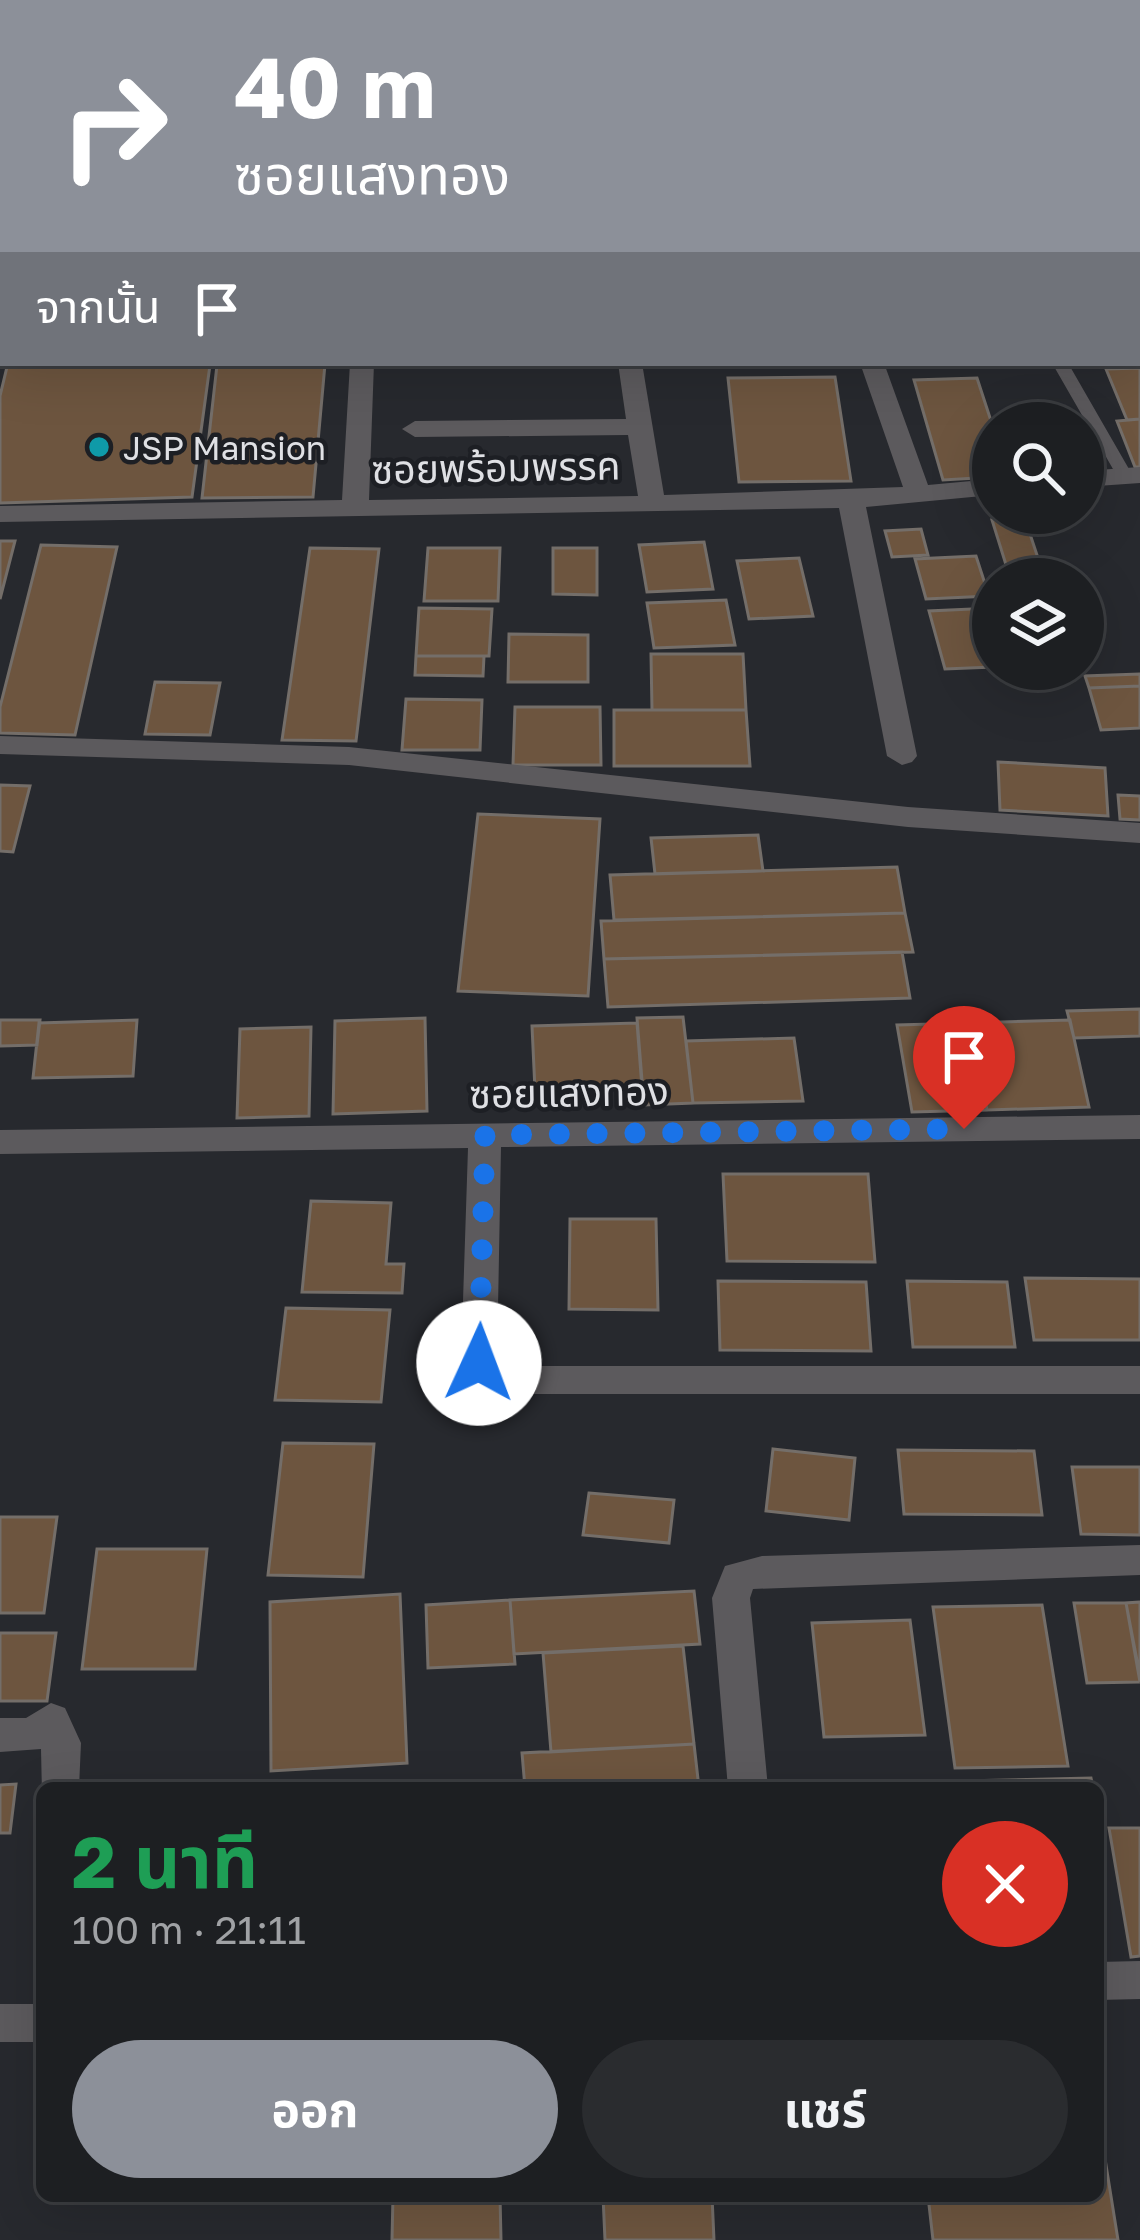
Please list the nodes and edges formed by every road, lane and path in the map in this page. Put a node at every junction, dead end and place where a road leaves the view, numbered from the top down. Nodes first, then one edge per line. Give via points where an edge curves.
1 (362, 366) edge
2 (630, 366) edge
3 (873, 366) edge
4 (1062, 366) edge
5 (640, 427) junction
6 (415, 429) dead end
7 (1132, 475) edge
8 (972, 489) edge
9 (917, 494) junction
10 (851, 500) junction
11 (652, 503) junction
12 (355, 508) junction
13 (0, 514) edge
14 (0, 745) edge
15 (902, 756) dead end
16 (1140, 833) edge
17 (1140, 1127) edge
18 (485, 1135) junction
19 (0, 1142) edge
20 (1140, 1380) edge
21 (1140, 1560) edge
22 (0, 1735) edge
23 (59, 1782) edge
24 (747, 1782) edge
25 (1140, 1980) edge
26 (1104, 1981) edge
27 (36, 2023) edge
28 (0, 2024) edge

1 - 12 street
2 - 5 street
3 - 9 street
4 - 7 lane
5 - 6 street
5 - 11 street
8 - 9 street, ซอยพร้อมพรรค
9 - 10 street, ซอยพร้อมพรรค
10 - 11 street, ซอยพร้อมพรรค
10 - 15 street
11 - 12 street, ซอยพร้อมพรรค
12 - 13 street, ซอยพร้อมพรรค
14 - 16 street via 349,756 908,818
17 - 18 street, ซอยแสงทอง
18 - 19 street, ซอยแสงทอง
18 - 20 street via 484,1376
21 - 24 street via 738,1577 731,1593
22 - 23 street via 35,1734 51,1720 61,1743
25 - 26 street
27 - 28 street

